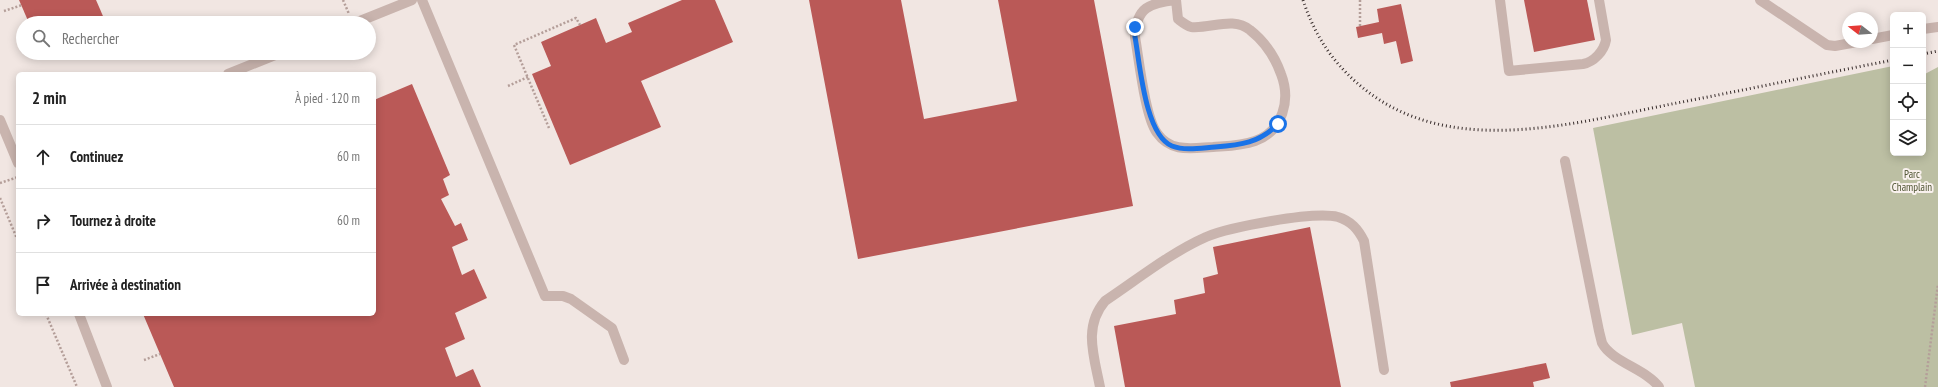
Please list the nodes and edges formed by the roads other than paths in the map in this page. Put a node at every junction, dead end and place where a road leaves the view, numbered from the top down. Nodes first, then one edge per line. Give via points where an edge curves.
1 (412, 0) edge
2 (422, 0) edge
3 (1176, 0) edge
4 (1500, 0) edge
5 (1599, 0) edge
6 (1760, 0) edge
7 (372, 16) edge
8 (1938, 27) edge
9 (1926, 29) edge
10 (1890, 36) edge
11 (1878, 38) edge
12 (1842, 45) edge
13 (263, 60) edge
14 (233, 72) edge
15 (0, 120) edge
16 (16, 158) edge
17 (1565, 161) dead end
18 (79, 316) edge
19 (624, 360) dead end
20 (1384, 370) dead end
21 (107, 387) edge
22 (1100, 387) edge
23 (1660, 387) edge

1 - 7 street
2 - 19 street via 545,296 557,295 571,299 612,328
3 - 3 street via 1178,19 1190,27 1244,21 1268,49 1282,76 1286,96 1282,116 1270,132 1255,141 1235,146 1181,149 1164,142 1157,133 1150,120 1135,27 1138,17 1150,5
4 - 5 street via 1509,72 1590,62 1605,46 1606,40
6 - 12 street via 1827,45
8 - 9 street
10 - 11 street
13 - 14 street
15 - 16 street
17 - 23 street via 1598,331 1603,344
18 - 21 street
20 - 22 street via 1364,241 1351,223 1324,215 1224,230 1171,257 1105,301 1098,309 1091,331

